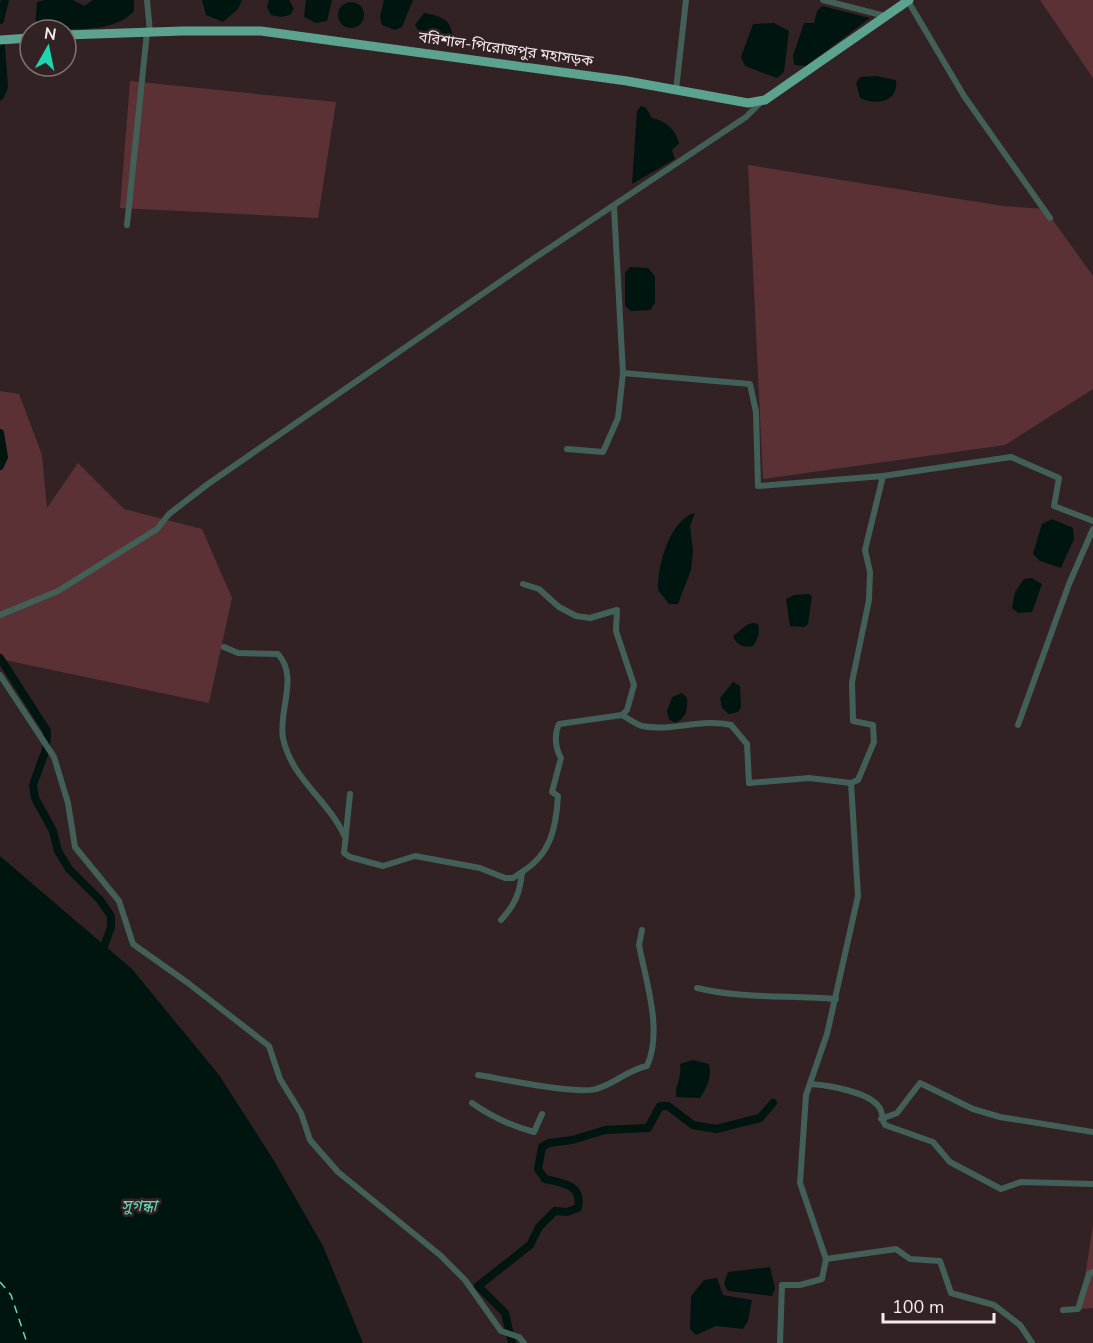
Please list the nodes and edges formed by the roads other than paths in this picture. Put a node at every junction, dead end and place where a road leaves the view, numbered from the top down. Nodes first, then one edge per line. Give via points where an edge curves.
1 (147, 0) edge
2 (686, 0) edge
3 (823, 0) edge
4 (908, 0) edge
5 (886, 16) junction
6 (148, 32) junction
7 (78, 35) edge
8 (18, 39) edge
9 (0, 40) edge
10 (676, 90) junction
11 (762, 100) junction
12 (614, 207) junction
13 (1050, 218) dead end
14 (127, 225) dead end
15 (623, 373) junction
16 (567, 449) dead end
17 (884, 476) junction
18 (1093, 521) edge
19 (1093, 529) edge
20 (523, 584) dead end
21 (0, 615) edge
22 (224, 646) dead end
23 (0, 675) edge
24 (622, 715) junction
25 (1018, 724) dead end
26 (851, 783) junction
27 (350, 794) dead end
28 (344, 836) junction
29 (522, 872) junction
30 (501, 921) dead end
31 (642, 930) dead end
32 (697, 988) dead end
33 (836, 999) junction
34 (478, 1075) dead end
35 (810, 1084) junction
36 (472, 1103) dead end
37 (542, 1114) dead end
38 (881, 1119) junction
39 (1093, 1132) edge
40 (1093, 1184) edge
41 (826, 1258) junction
42 (1093, 1272) edge
43 (1063, 1310) dead end
44 (782, 1342) edge
45 (524, 1343) edge
46 (1032, 1343) edge

1 - 6 street
2 - 10 street
3 - 5 street
4 - 5 highway
4 - 13 street via 964,96
5 - 11 highway
6 - 7 highway, বরিশাল-পিরোজপুর মহাসড়ক
6 - 10 highway, বরিশাল-পিরোজপুর মহাসড়ক via 261,31
6 - 14 street
8 - 9 highway
10 - 11 highway, বরিশাল-পিরোজপুর মহাসড়ক via 748,103
11 - 12 street via 746,117
12 - 15 street
12 - 21 street via 208,484 169,514 157,529 58,591
15 - 16 street via 618,418 603,452
15 - 17 street via 750,384 756,412 758,486
17 - 18 street via 1011,457 1059,478 1054,506
17 - 26 street via 865,550 870,572 869,600 852,682 853,721 873,725 874,742 858,780
19 - 25 street
20 - 24 street via 539,589 559,607 576,615 590,618 617,610 616,631 634,685
22 - 28 street via 238,652 278,654 286,662 282,735 286,751
23 - 45 street via 54,757 68,803 75,847 119,901 133,944 269,1046 280,1079 301,1113 310,1140 338,1172 440,1255 465,1280 501,1331 519,1337
24 - 26 street via 641,726 706,721 731,725 747,744 749,783 809,778
24 - 29 street via 578,720 557,727 557,751 561,758 552,792 558,796 556,827 535,864
26 - 33 street via 858,896
27 - 28 street
28 - 29 street via 344,853 382,866 415,856 480,868 505,878
29 - 30 street via 514,906
31 - 34 street via 639,945 653,1035 647,1066 632,1069 593,1090
32 - 33 street via 750,997
33 - 35 street
35 - 38 street via 856,1093 878,1106
35 - 41 street via 803,1120 800,1183
36 - 37 street via 489,1116 534,1132
38 - 39 street via 897,1113 920,1083 973,1109 1000,1117
38 - 40 street via 885,1125 933,1142 950,1162 1001,1189 1022,1182
41 - 44 street via 822,1279 782,1285
41 - 46 street via 896,1249 910,1259 940,1261 951,1293 994,1305 1020,1325
42 - 43 street via 1078,1309

